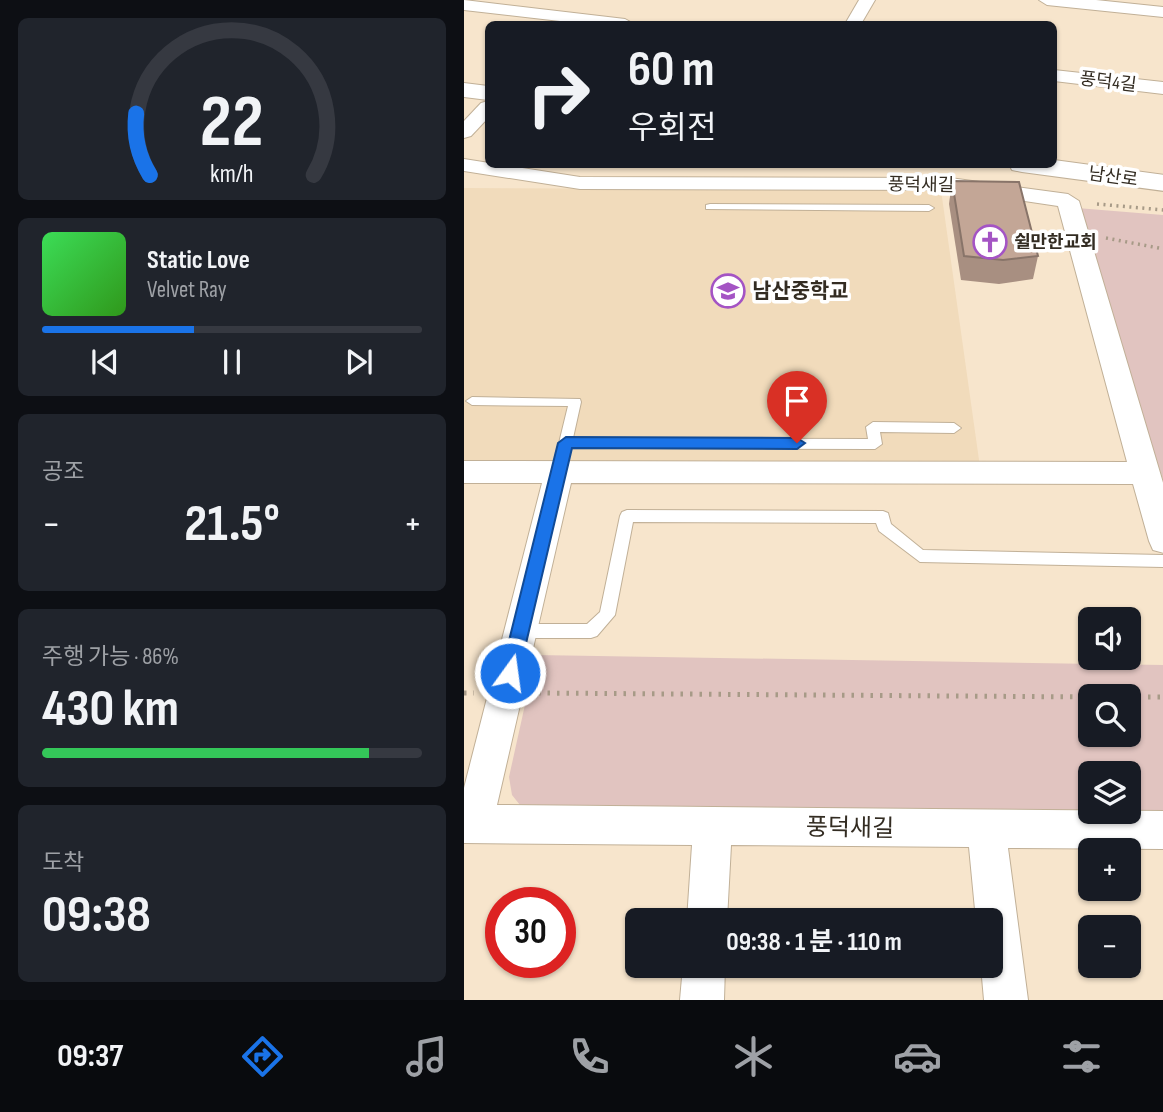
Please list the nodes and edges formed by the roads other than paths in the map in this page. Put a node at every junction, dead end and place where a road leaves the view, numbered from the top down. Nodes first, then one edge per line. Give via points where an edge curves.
1 (593, 0) edge
2 (867, 0) edge
3 (1047, 0) edge
4 (464, 5) edge
5 (1163, 12) edge
6 (566, 21) edge
7 (573, 21) edge
8 (855, 21) edge
9 (1057, 75) edge
10 (1163, 88) edge
11 (464, 90) edge
12 (485, 93) edge
13 (485, 110) edge
14 (464, 132) edge
15 (464, 165) edge
16 (1052, 168) edge
17 (1163, 183) edge
18 (847, 184) junction
19 (710, 207) dead end
20 (849, 208) junction
21 (929, 208) dead end
22 (472, 401) dead end
23 (954, 428) dead end
24 (562, 457) junction
25 (464, 472) edge
26 (1142, 473) junction
27 (1163, 541) edge
28 (1163, 561) edge
29 (520, 631) junction
30 (469, 824) edge
31 (713, 826) junction
32 (986, 829) junction
33 (1163, 830) edge
34 (708, 908) edge
35 (703, 978) edge
36 (702, 1000) edge
37 (1006, 1000) edge

1 - 7 street
2 - 8 street
3 - 5 street
4 - 6 street
9 - 10 street, 풍덕4길
11 - 12 street
13 - 14 street
15 - 18 street, 풍덕새길 via 580,183
16 - 17 street, 남산로
18 - 20 lane
18 - 26 street, 풍덕새길 via 950,184 1068,201
19 - 20 lane
20 - 21 lane
22 - 24 lane via 575,402
23 - 24 lane via 873,427 875,444
24 - 25 street
24 - 26 street
24 - 29 street, 풍덕새길
26 - 27 street
28 - 29 lane via 920,556 884,527 883,517 627,516 607,615 591,631
29 - 30 street, 풍덕새길
30 - 31 street, 풍덕새길
31 - 32 street, 풍덕새길
31 - 34 street
32 - 33 street, 풍덕새길
32 - 37 street
35 - 36 street

